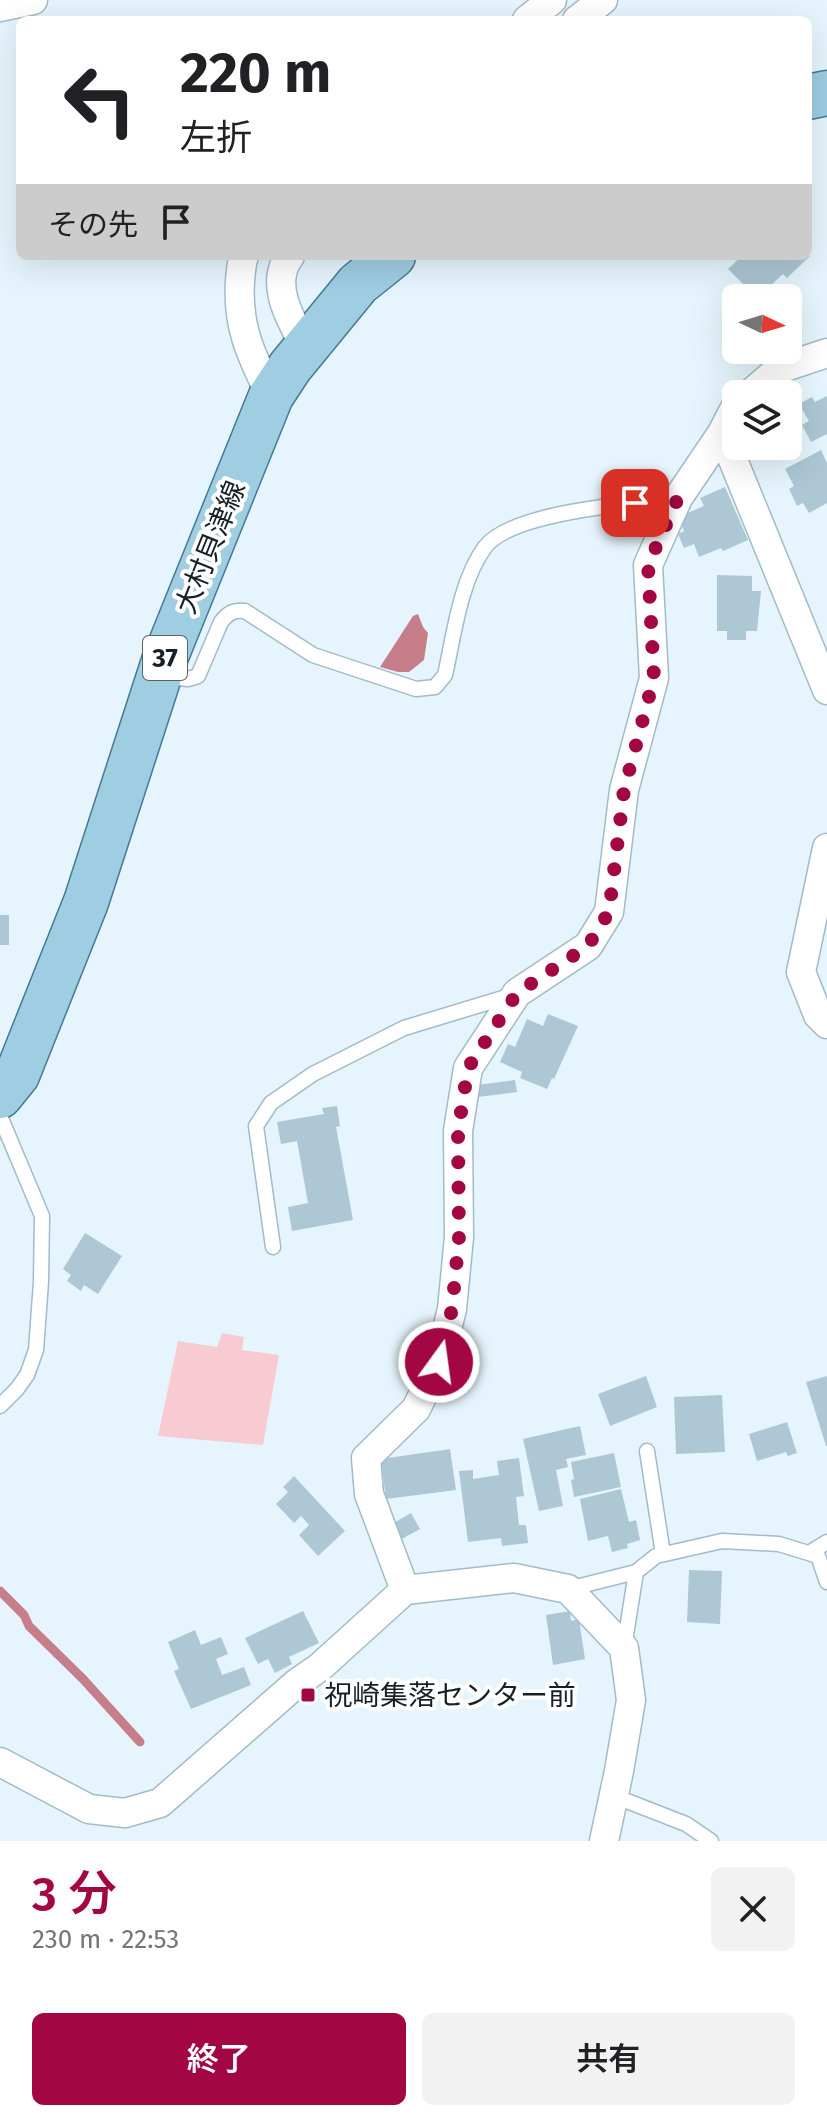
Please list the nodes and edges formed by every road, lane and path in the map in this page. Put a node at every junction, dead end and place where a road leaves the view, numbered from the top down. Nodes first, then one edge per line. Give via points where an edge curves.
1 (33, 0) edge
2 (552, 0) edge
3 (603, 0) edge
4 (0, 7) edge
5 (532, 16) edge
6 (582, 16) edge
7 (242, 260) edge
8 (287, 260) edge
9 (388, 260) edge
10 (306, 348) junction
11 (827, 353) edge
12 (766, 380) edge
13 (271, 396) junction
14 (722, 433) edge
15 (733, 460) edge
16 (678, 498) junction
17 (159, 676) junction
18 (827, 690) edge
19 (827, 848) edge
20 (517, 993) junction
21 (827, 1024) edge
22 (0, 1096) edge
23 (0, 1116) edge
24 (273, 1247) dead end
25 (0, 1406) edge
26 (647, 1451) dead end
27 (827, 1542) edge
28 (809, 1553) junction
29 (663, 1554) junction
30 (636, 1572) junction
31 (827, 1582) edge
32 (568, 1589) junction
33 (405, 1590) junction
34 (624, 1648) junction
35 (0, 1762) edge
36 (614, 1796) junction
37 (604, 1841) edge
38 (711, 1841) edge

1 - 4 street
2 - 5 street
3 - 6 street
7 - 13 street via 240,319
8 - 10 street via 281,283 284,301
9 - 10 main road, 大村貝津線 / 37 via 358,284
10 - 13 main road, 大村貝津線 / 37
11 - 12 street via 779,369
13 - 17 main road, 大村貝津線 / 37
14 - 16 street
15 - 18 street
16 - 17 lane via 547,516 513,527 486,545 469,576 445,675 435,687 416,689 313,655 245,611 234,610 221,622 198,676
16 - 20 street via 648,565 654,678 624,790 609,912 588,946
17 - 22 main road, 大村貝津線 / 37 via 86,902 17,1075
19 - 21 street via 801,972 818,1015
20 - 24 lane via 404,1028 313,1074 271,1103 256,1126
20 - 33 street via 468,1068 458,1131 458,1252 439,1362 416,1409 366,1458 369,1494
23 - 25 lane via 42,1216 36,1350 27,1375
26 - 29 lane
27 - 28 lane
28 - 29 lane via 779,1544 722,1541
28 - 31 lane via 818,1556
29 - 30 lane
30 - 32 lane
30 - 34 lane
32 - 33 street via 514,1578
32 - 34 street
33 - 35 street via 160,1803 125,1813 89,1809
34 - 36 street via 631,1700
36 - 37 street
36 - 38 lane via 686,1824

